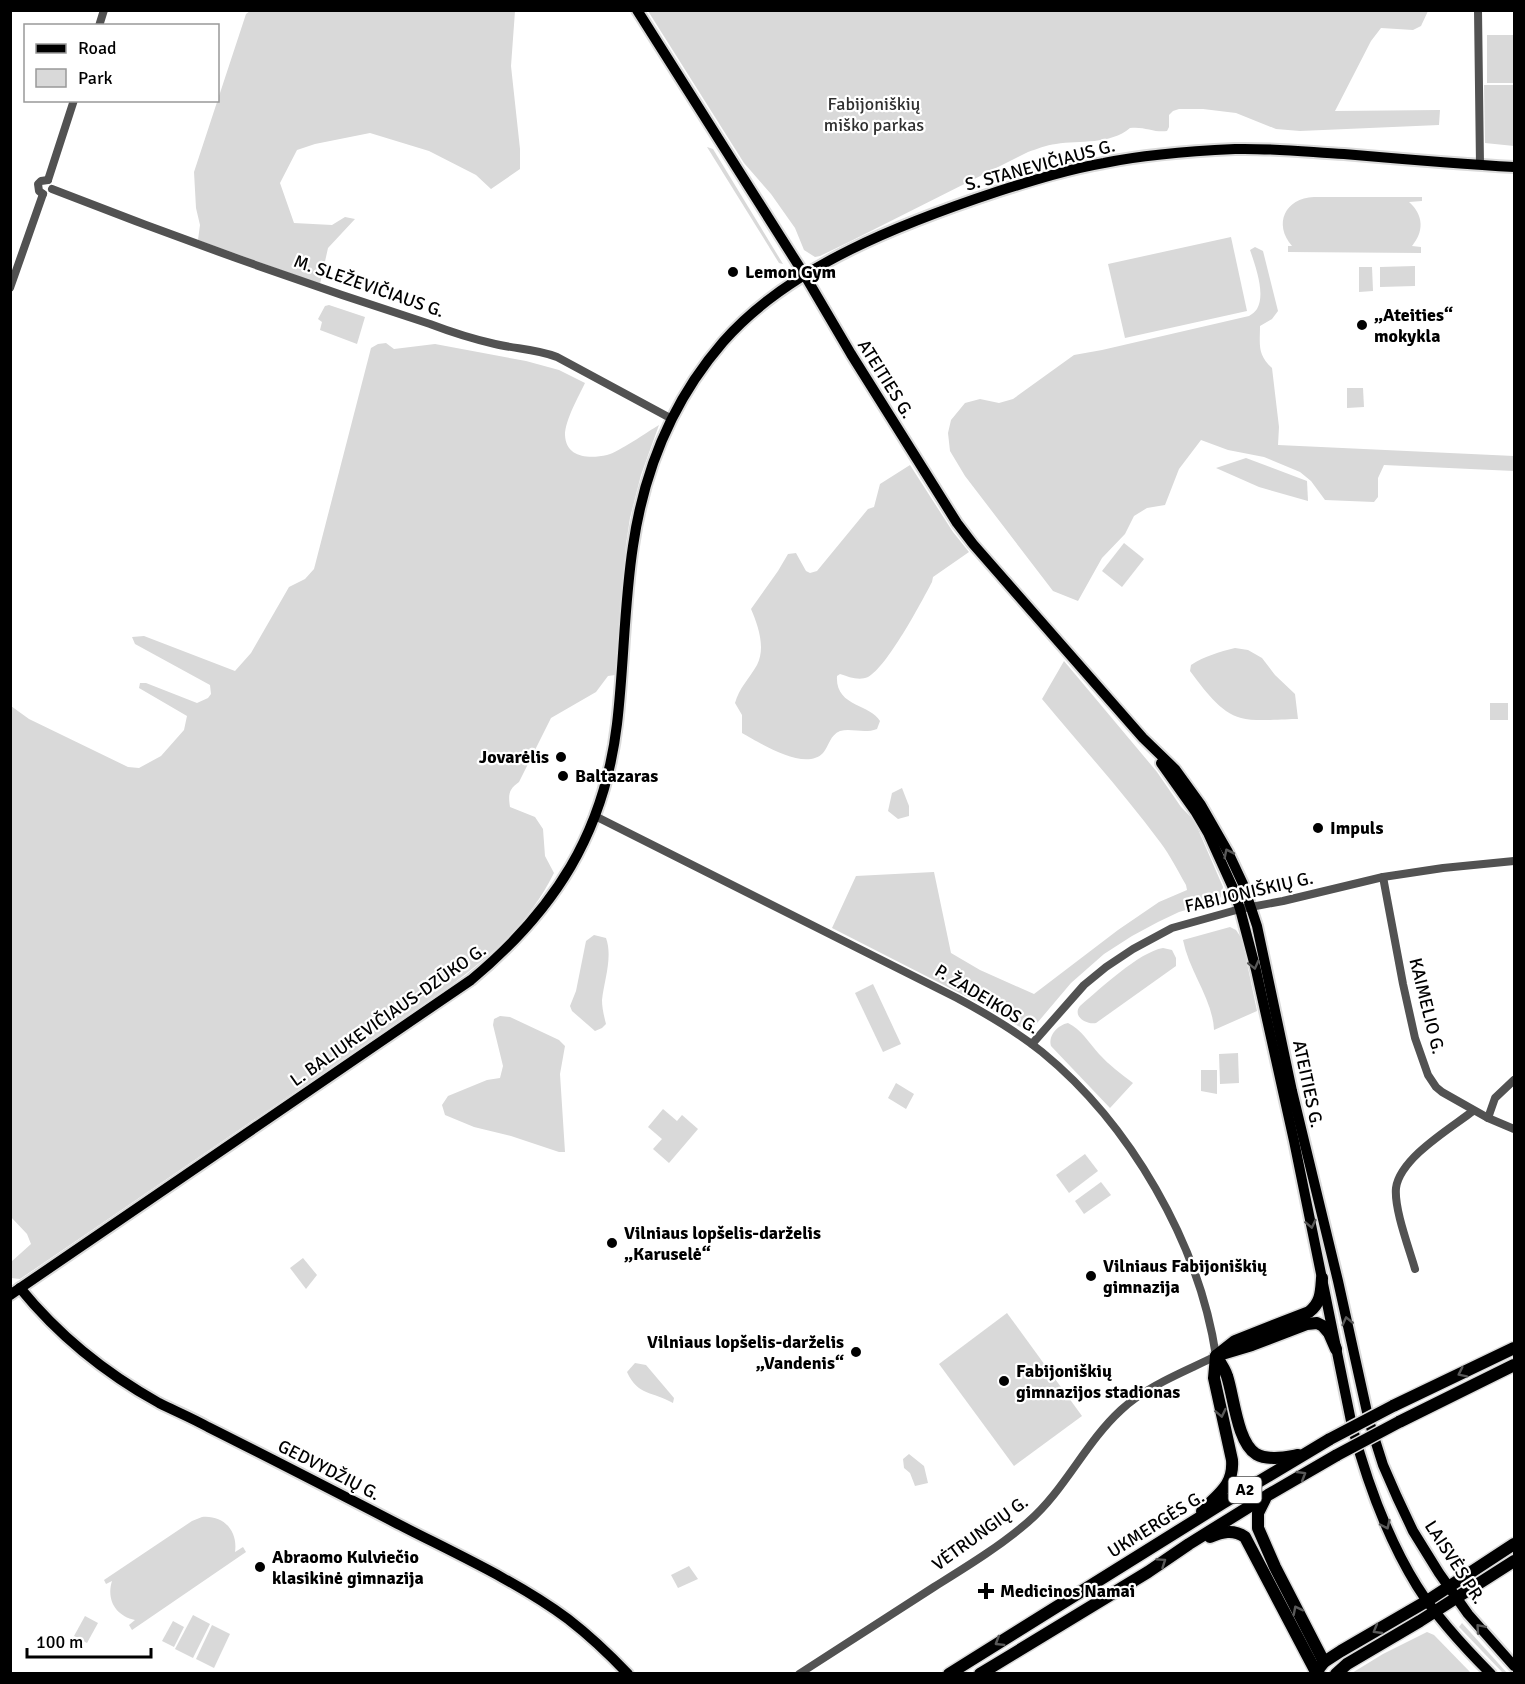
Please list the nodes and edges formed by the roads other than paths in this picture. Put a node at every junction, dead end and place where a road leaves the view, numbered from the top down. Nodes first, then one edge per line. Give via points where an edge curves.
1 (637, 10) edge
2 (1478, 10) edge
3 (73, 102) edge
4 (1480, 165) junction
5 (1515, 167) edge
6 (48, 180) junction
7 (52, 189) junction
8 (43, 194) junction
9 (804, 274) junction
10 (10, 288) edge
11 (672, 419) junction
12 (595, 816) junction
13 (1515, 861) edge
14 (1383, 877) junction
15 (1245, 908) junction
16 (1032, 1044) junction
17 (1515, 1080) edge
18 (1473, 1111) junction
19 (1488, 1118) junction
20 (1515, 1130) edge
21 (1415, 1269) dead end
22 (1322, 1278) junction
23 (20, 1288) junction
24 (10, 1295) edge
25 (1515, 1348) edge
26 (1336, 1349) junction
27 (1216, 1356) junction
28 (1515, 1365) edge
29 (1499, 1373) junction
30 (1515, 1378) edge
31 (1305, 1454) junction
32 (1383, 1465) joint
33 (1268, 1495) junction
34 (1185, 1528) junction
35 (1189, 1544) junction
36 (1515, 1544) edge
37 (1515, 1561) edge
38 (1448, 1587) junction
39 (1456, 1598) junction
40 (1427, 1601) junction
41 (1435, 1612) junction
42 (1515, 1666) edge
43 (1320, 1671) edge
44 (628, 1674) edge
45 (799, 1674) edge
46 (949, 1674) edge
47 (980, 1674) edge
48 (1336, 1674) edge
49 (1491, 1674) edge

1 - 9 main road, ATEITIES G.
2 - 4 street
3 - 6 street
4 - 5 main road, S. STANEVIČIAUS G.
4 - 9 main road, S. STANEVIČIAUS G. via 1240,149 1103,163 942,210
6 - 7 street
6 - 8 street via 38,184
7 - 8 street
7 - 11 street, M. SLEŽEVIČIAUS G. via 376,307 498,345 545,352
8 - 10 street
9 - 11 main road, L. BALIUKEVIČIAUS-DZŪKO G. via 727,338
9 - 15 main road, ATEITIES G. via 957,522 1143,738 1175,769 1201,806 1243,884
11 - 12 main road, L. BALIUKEVIČIAUS-DZŪKO G. via 649,473 637,522 617,722 608,776
12 - 16 street, P. ŽADEIKOS G. via 939,989
12 - 23 main road, L. BALIUKEVIČIAUS-DZŪKO G. via 560,886 510,946 478,975
13 - 14 street, FABIJONIŠKIŲ G.
14 - 15 street, FABIJONIŠKIŲ G.
14 - 18 street, KAIMELIO G. via 1410,1021 1421,1058 1436,1087
15 - 16 street, FABIJONIŠKIŲ G. via 1172,928 1133,949 1084,985
15 -> 22 main road, ATEITIES G.
32 -> 15 main road, ATEITIES G. via 1369,1421 1257,926
16 - 27 street, P. ŽADEIKOS G. via 1088,1097 1146,1171 1194,1269
17 - 19 street via 1495,1098
18 - 19 street, KAIMELIO G.
18 - 21 street via 1416,1155 1398,1182 1396,1198
19 - 20 street, KAIMELIO G.
22 - 26 main road, ATEITIES G.
22 - 27 highway via 1318,1303 1309,1312 1236,1341
23 - 24 main road, L. BALIUKEVIČIAUS-DZŪKO G.
23 - 44 main road, GEDVYDŽIŲ G. via 63,1335 128,1384 519,1588 589,1635
25 -> 31 highway, UKMERGĖS G. / A2, bridge via 1393,1406
26 - 27 highway via 1329,1333 1317,1323
26 -> 40 main road, ATEITIES G. via 1364,1471 1396,1549
27 - 31 highway via 1227,1374 1242,1434 1251,1450 1268,1457
27 -> 34 highway via 1214,1378 1233,1471 1227,1486
27 - 45 street, VĖTRUNGIŲ G. via 1158,1384 1122,1408 1041,1510 1018,1530
28 - 29 highway, UKMERGĖS G. / A2
29 - 30 highway
33 -> 29 highway, UKMERGĖS G. / A2, bridge via 1399,1422
31 - 34 highway, UKMERGĖS G. / A2
32 - 38 main road, LAISVĖS PR. via 1413,1531
33 - 35 highway, UKMERGĖS G. / A2
43 -> 33 highway via 1258,1528 1258,1512
34 -> 46 highway, UKMERGĖS G. / A2
35 - 43 highway via 1227,1532 1245,1537
47 -> 35 highway, UKMERGĖS G. / A2
36 - 38 highway
37 - 39 highway
38 - 39 main road, LAISVĖS PR.
38 - 40 highway
39 - 41 highway
42 -> 39 main road, LAISVĖS PR.
40 - 41 main road
40 -> 43 highway
41 - 48 highway
41 - 49 main road

